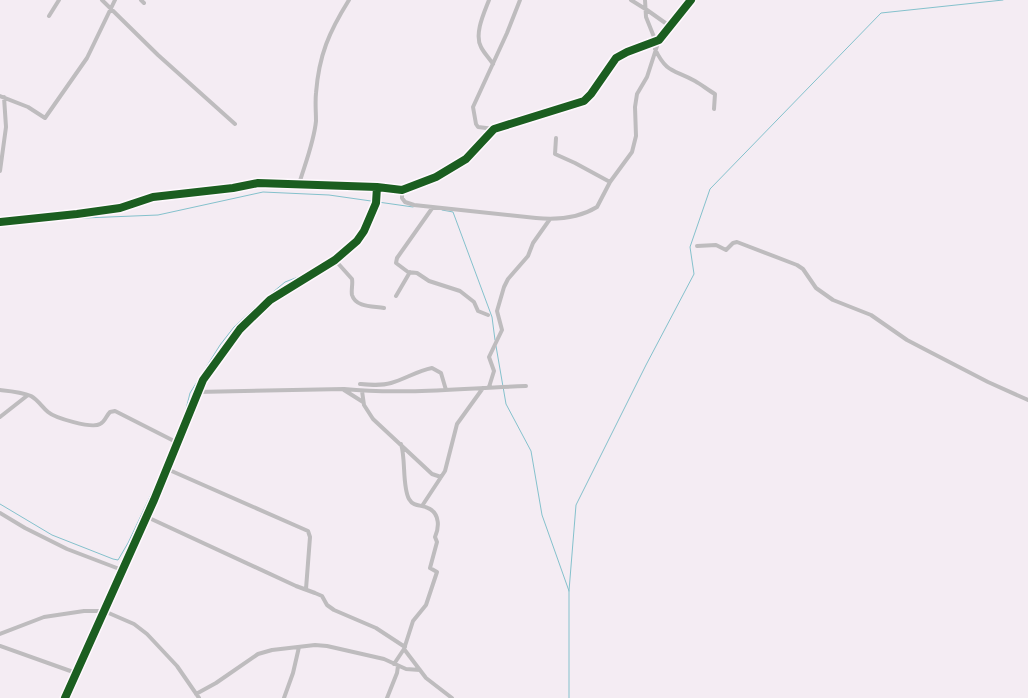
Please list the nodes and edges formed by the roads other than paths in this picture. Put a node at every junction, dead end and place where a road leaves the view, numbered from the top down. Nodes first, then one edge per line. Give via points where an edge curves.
1 (59, 0) edge
2 (102, 0) edge
3 (115, 0) edge
4 (349, 0) edge
5 (489, 0) edge
6 (520, 0) edge
7 (630, 0) edge
8 (645, 0) edge
9 (691, 0) edge
10 (110, 8) junction
11 (647, 10) junction
12 (49, 16) dead end
13 (670, 27) junction
14 (658, 41) junction
15 (655, 49) junction
16 (493, 64) junction
17 (2, 97) edge
18 (714, 109) dead end
19 (235, 124) dead end
20 (494, 129) junction
21 (556, 138) dead end
22 (0, 171) edge
23 (610, 182) junction
24 (299, 184) junction
25 (377, 187) junction
26 (402, 190) junction
27 (432, 207) junction
28 (550, 219) junction
29 (0, 222) edge
30 (697, 246) dead end
31 (335, 260) junction
32 (410, 272) junction
33 (396, 296) dead end
34 (384, 308) dead end
35 (488, 315) dead end
36 (360, 384) dead end
37 (526, 386) dead end
38 (489, 387) junction
39 (483, 388) junction
40 (339, 389) junction
41 (0, 390) edge
42 (446, 390) junction
43 (362, 391) junction
44 (197, 392) junction
45 (28, 395) junction
46 (1028, 400) edge
47 (363, 402) junction
48 (0, 417) edge
49 (178, 443) junction
50 (401, 444) junction
51 (167, 469) junction
52 (441, 477) junction
53 (422, 506) junction
54 (0, 513) edge
55 (147, 517) junction
56 (122, 570) junction
57 (306, 589) junction
58 (104, 611) junction
59 (0, 634) edge
60 (0, 646) edge
61 (299, 647) junction
62 (404, 648) junction
63 (396, 665) junction
64 (420, 670) junction
65 (76, 673) junction
66 (197, 696) edge
67 (65, 698) edge
68 (284, 698) edge
69 (387, 698) edge
70 (452, 698) edge

1 - 12 street
2 - 10 street
3 - 10 street
4 - 24 street via 324,46 316,94 316,122
5 - 16 street via 479,37 481,47
6 - 16 street
7 - 11 street
8 - 11 street
9 - 13 street
10 - 17 street via 88,58 45,118
10 - 19 street
11 - 13 street
11 - 14 street via 646,17
13 - 14 street
14 - 15 street
14 - 20 street via 621,54 584,100
15 - 18 street via 665,66 715,94
15 - 23 street via 636,101 636,133 632,152
16 - 20 street via 473,109 478,126
17 - 22 street via 6,127
20 - 26 street via 466,159 436,178
21 - 23 street via 554,154
23 - 28 street via 597,208
24 - 25 street
24 - 29 street via 258,182 152,197 120,208
25 - 26 street
25 - 31 street via 376,202 364,231
26 - 27 street via 405,202
27 - 28 street
27 - 32 street via 396,260
28 - 38 street via 502,292 497,311 502,330 489,357 494,371
30 - 46 street via 716,245 726,250 737,242 790,262 803,269 816,288 834,300 871,315 907,340
31 - 34 street via 352,279 352,295 356,301
31 - 44 street via 278,295 240,329
32 - 33 street
32 - 35 street via 439,286 460,291 474,302 478,311
36 - 42 street via 392,383 432,368 441,373
37 - 38 street
38 - 39 street
39 - 42 street
39 - 52 street via 457,424
40 - 43 street
40 - 44 street
40 - 47 street
41 - 45 street
42 - 43 street
43 - 47 street
44 - 49 street
45 - 48 street
45 - 49 street via 48,413 63,419 95,426 115,411
47 - 50 street via 373,419
49 - 51 street
50 - 52 street via 432,474
50 - 53 street via 407,494 413,503
51 - 55 street
51 - 57 street via 308,532
52 - 53 street
53 - 62 street via 437,517 434,537 437,542 430,568 437,572 426,605 413,621
54 - 56 street via 66,549
55 - 56 street
55 - 57 street
56 - 58 street
57 - 62 street via 322,596 334,610 376,628
58 - 59 street via 42,618
58 - 65 street
58 - 66 street via 134,624 147,634 177,666
60 - 65 street
61 - 63 street via 327,646 384,659
61 - 66 street via 258,654
61 - 68 street
62 - 63 street
62 - 64 street
63 - 64 street
63 - 69 street via 397,673
64 - 70 street
65 - 67 street

